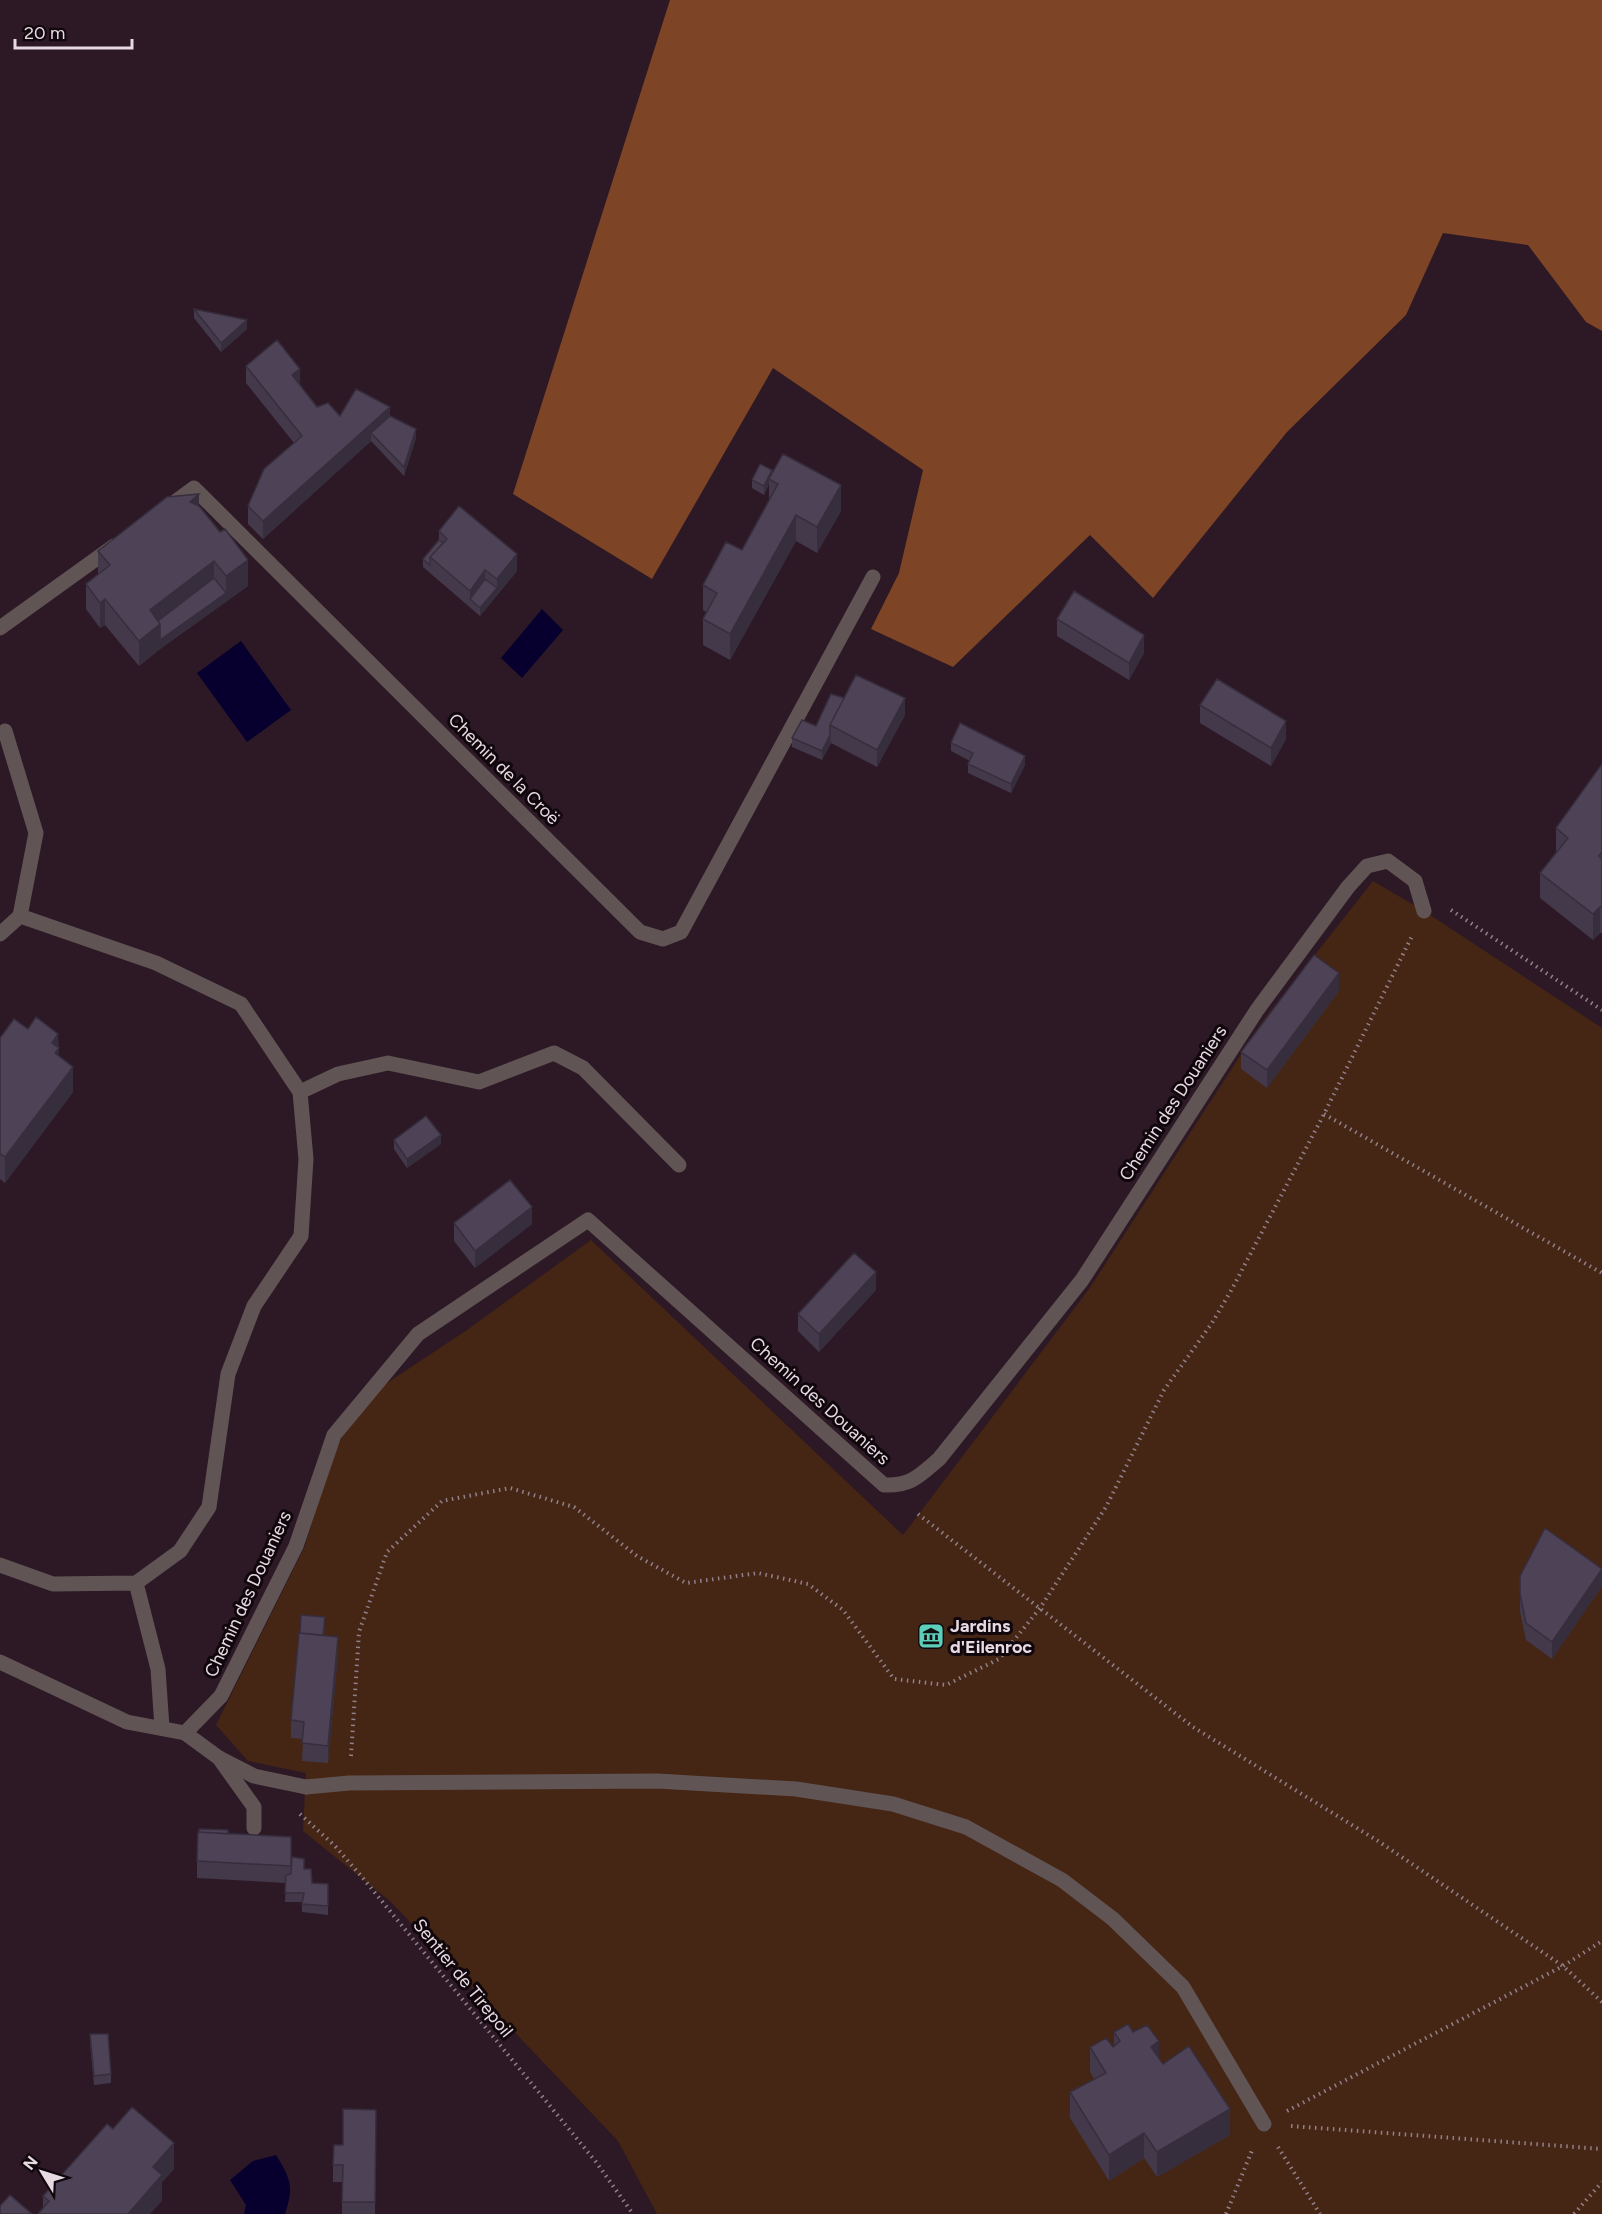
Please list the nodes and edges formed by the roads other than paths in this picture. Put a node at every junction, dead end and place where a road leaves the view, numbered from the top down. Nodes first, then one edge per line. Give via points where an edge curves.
1 (156, 516) edge
2 (126, 537) edge
3 (873, 577) dead end
4 (0, 628) edge
5 (5, 731) dead end
6 (1424, 910) dead end
7 (20, 916) junction
8 (0, 934) edge
9 (300, 1092) junction
10 (679, 1165) dead end
11 (0, 1565) edge
12 (136, 1583) junction
13 (0, 1662) edge
14 (162, 1728) junction
15 (185, 1733) junction
16 (219, 1758) junction
17 (254, 1828) dead end
18 (1264, 2124) road end

1 - 3 street, Chemin de la Croë via 194,488 640,933 663,939 681,932
2 - 4 street
5 - 7 street via 36,833
6 - 15 street, Chemin des Douaniers via 1415,881 1388,861 1367,866 1257,1010 1082,1280 939,1459 901,1485 884,1485 588,1220 418,1334 334,1435 296,1546 221,1696
7 - 8 street
7 - 9 street via 156,963 241,1004
9 - 10 street via 338,1074 388,1063 479,1082 554,1053 583,1068
9 - 12 street via 306,1159 301,1236 254,1306 228,1374 209,1507 180,1551
11 - 12 street via 53,1584
12 - 14 street via 158,1669
13 - 14 street via 127,1722
14 - 15 street
15 - 16 street
16 - 17 street via 254,1807
16 - 18 street via 254,1776 306,1787 349,1783 657,1781 785,1788 893,1804 966,1827 1062,1880 1113,1919 1183,1987

